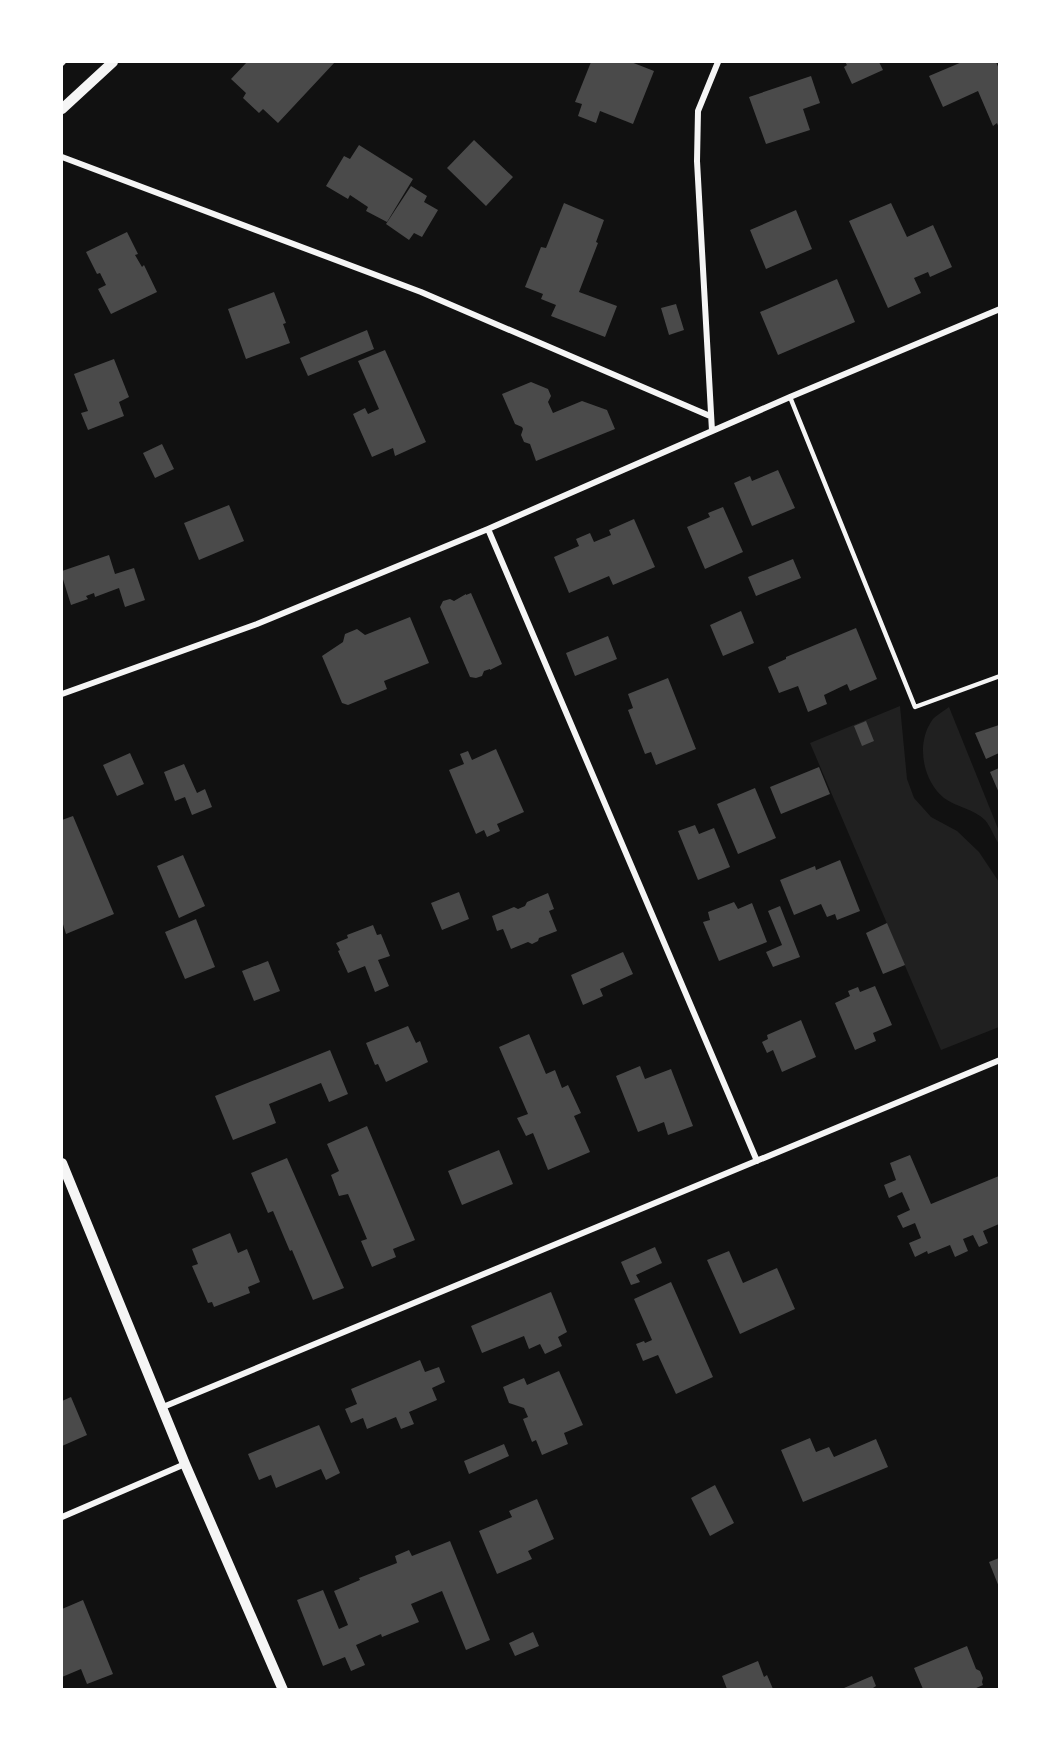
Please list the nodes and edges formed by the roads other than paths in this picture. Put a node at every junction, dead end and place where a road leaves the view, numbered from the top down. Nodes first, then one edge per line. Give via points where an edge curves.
1 (113, 62) edge
2 (718, 62) edge
3 (62, 109) edge
4 (62, 157) edge
5 (999, 309) edge
6 (790, 397) junction
7 (710, 416) junction
8 (712, 431) junction
9 (488, 529) junction
10 (999, 676) edge
11 (62, 694) edge
12 (999, 1060) edge
13 (757, 1161) junction
14 (62, 1163) edge
15 (163, 1407) junction
16 (185, 1464) junction
17 (62, 1517) edge
18 (284, 1689) edge

1 - 3 street
2 - 7 street via 698,111
4 - 7 street via 421,292
5 - 6 street
6 - 8 street
6 - 10 lane via 915,707
7 - 8 street
8 - 9 street
9 - 11 street via 257,624
9 - 13 street
12 - 13 street
13 - 15 street
14 - 15 street
15 - 16 street
16 - 17 street
16 - 18 street

